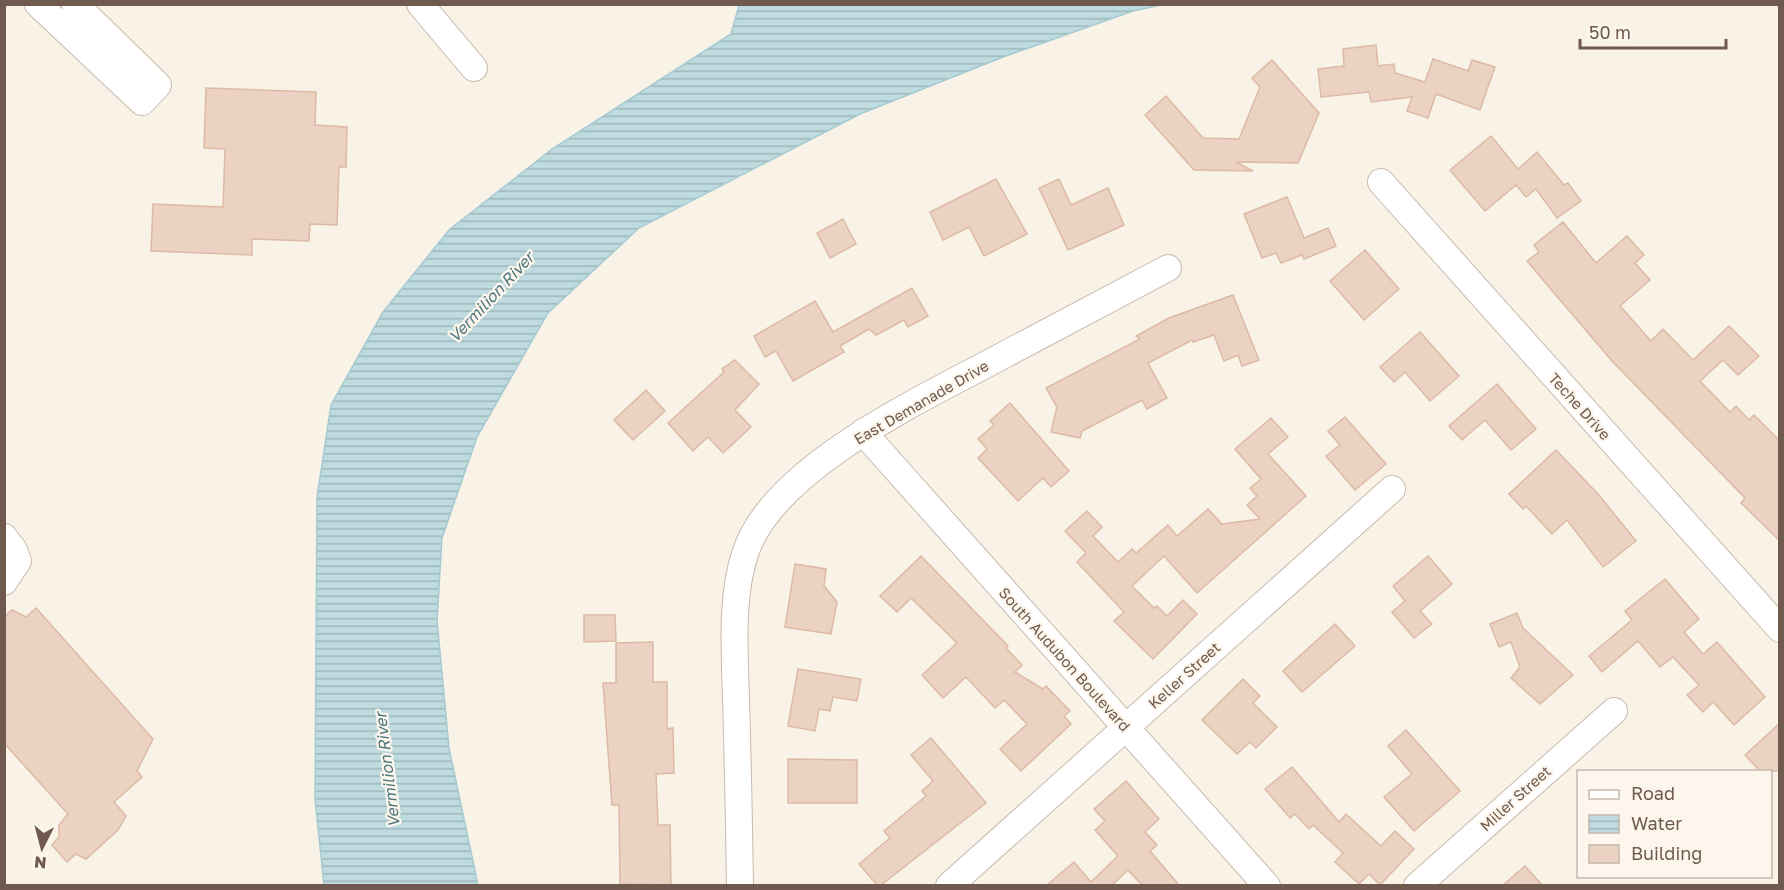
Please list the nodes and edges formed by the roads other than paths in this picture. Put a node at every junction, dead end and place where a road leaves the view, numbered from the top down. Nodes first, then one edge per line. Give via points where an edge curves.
1 (38, 4) edge
2 (75, 4) edge
3 (420, 4) edge
4 (474, 68) dead end
5 (1381, 182) dead end
6 (1168, 268) dead end
7 (863, 432) junction
8 (1392, 489) dead end
9 (7, 539) edge
10 (4, 582) edge
11 (1779, 629) edge
12 (1614, 711) dead end
13 (1126, 728) junction
14 (740, 885) edge
15 (949, 885) edge
16 (1267, 885) edge
17 (1417, 885) edge

1 - 2 street via 142,102 158,85
3 - 4 street
5 - 11 street, Teche Drive
6 - 7 street, East Demanade Drive
7 - 13 street, South Audubon Boulevard
7 - 14 street, East Demanade Drive via 815,468 766,513 745,554 738,594 736,664
8 - 13 street, Keller Street
9 - 10 street via 18,561
12 - 17 street, Miller Street
13 - 15 street, Keller Street
13 - 16 street, South Audubon Boulevard

